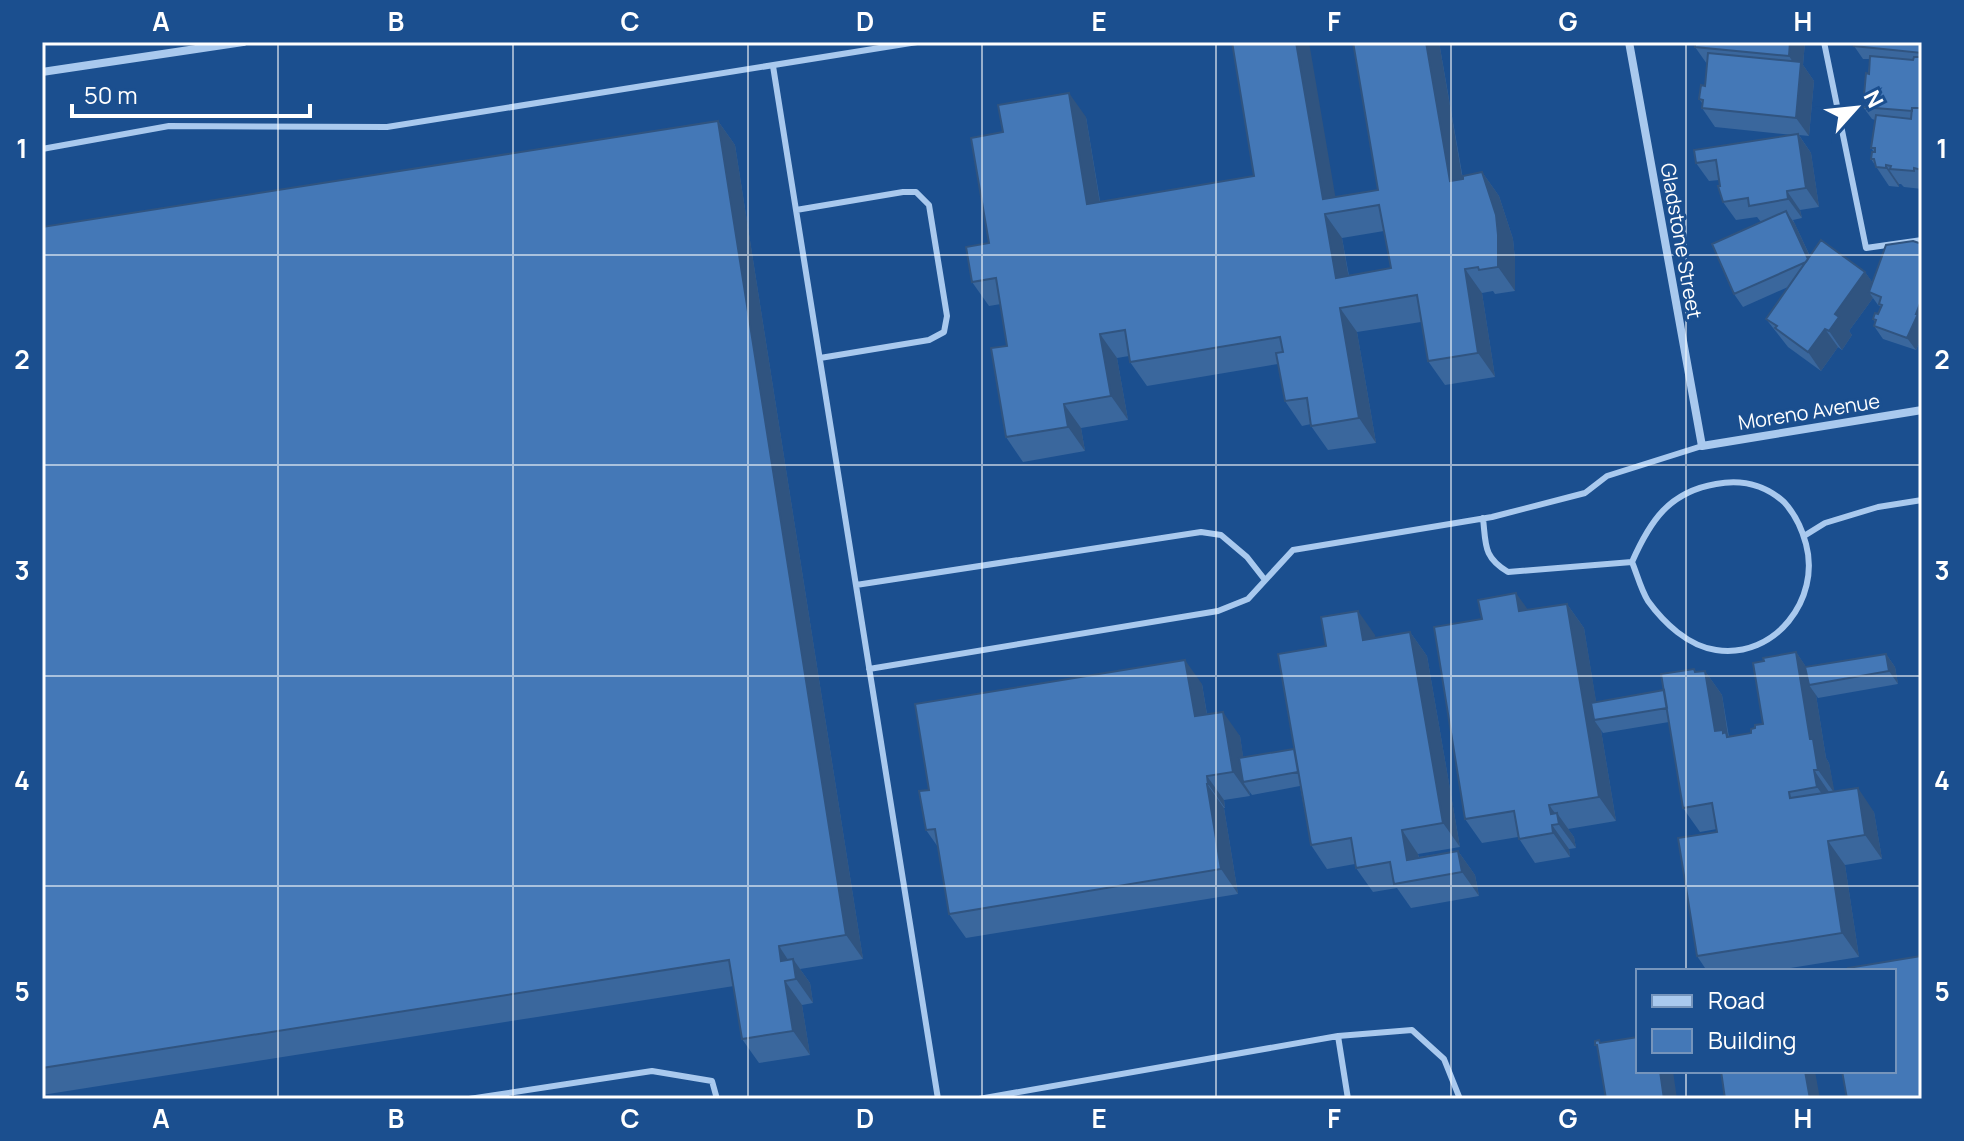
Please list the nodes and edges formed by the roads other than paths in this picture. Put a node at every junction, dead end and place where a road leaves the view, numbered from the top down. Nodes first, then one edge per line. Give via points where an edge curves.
1 (243, 42) edge
2 (917, 42) edge
3 (1629, 42) edge
4 (1824, 42) edge
5 (773, 66) junction
6 (42, 72) edge
7 (42, 149) edge
8 (796, 210) junction
9 (1922, 240) edge
10 (820, 358) junction
11 (1922, 410) edge
12 (1702, 446) junction
13 (1922, 500) edge
14 (1483, 518) junction
15 (1804, 536) junction
16 (1632, 562) junction
17 (1265, 580) junction
18 (856, 585) junction
19 (869, 669) junction
20 (1338, 1036) junction
21 (995, 1098) edge
22 (469, 1099) edge
23 (717, 1099) edge
24 (938, 1099) edge
25 (979, 1099) edge
26 (1348, 1099) edge
27 (1460, 1099) edge

1 - 6 street
2 - 5 lane
3 - 12 street, Gladstone Street
4 - 9 lane via 1866,248
5 - 7 lane via 387,127 169,126
5 - 8 lane
8 - 10 lane
8 - 10 lane via 903,192 916,192 929,205 947,316 944,332 929,340
10 - 18 lane
11 - 12 street, Moreno Avenue
12 - 14 lane via 1607,476 1585,493
13 - 15 lane via 1825,523
14 - 16 lane via 1487,550 1508,572
14 - 17 lane via 1293,550
15 - 16 lane via 1793,511 1773,493 1731,481 1680,496 1658,514
15 - 16 lane via 1810,557 1803,601 1777,633 1737,650 1714,650 1687,640 1647,599
17 - 18 lane via 1221,535 1201,532
17 - 19 lane via 1248,599 1218,611
18 - 19 lane
19 - 24 lane
20 - 21 lane
20 - 26 lane
20 - 27 lane via 1412,1030 1444,1059
21 - 25 lane
22 - 23 lane via 652,1071 712,1081

